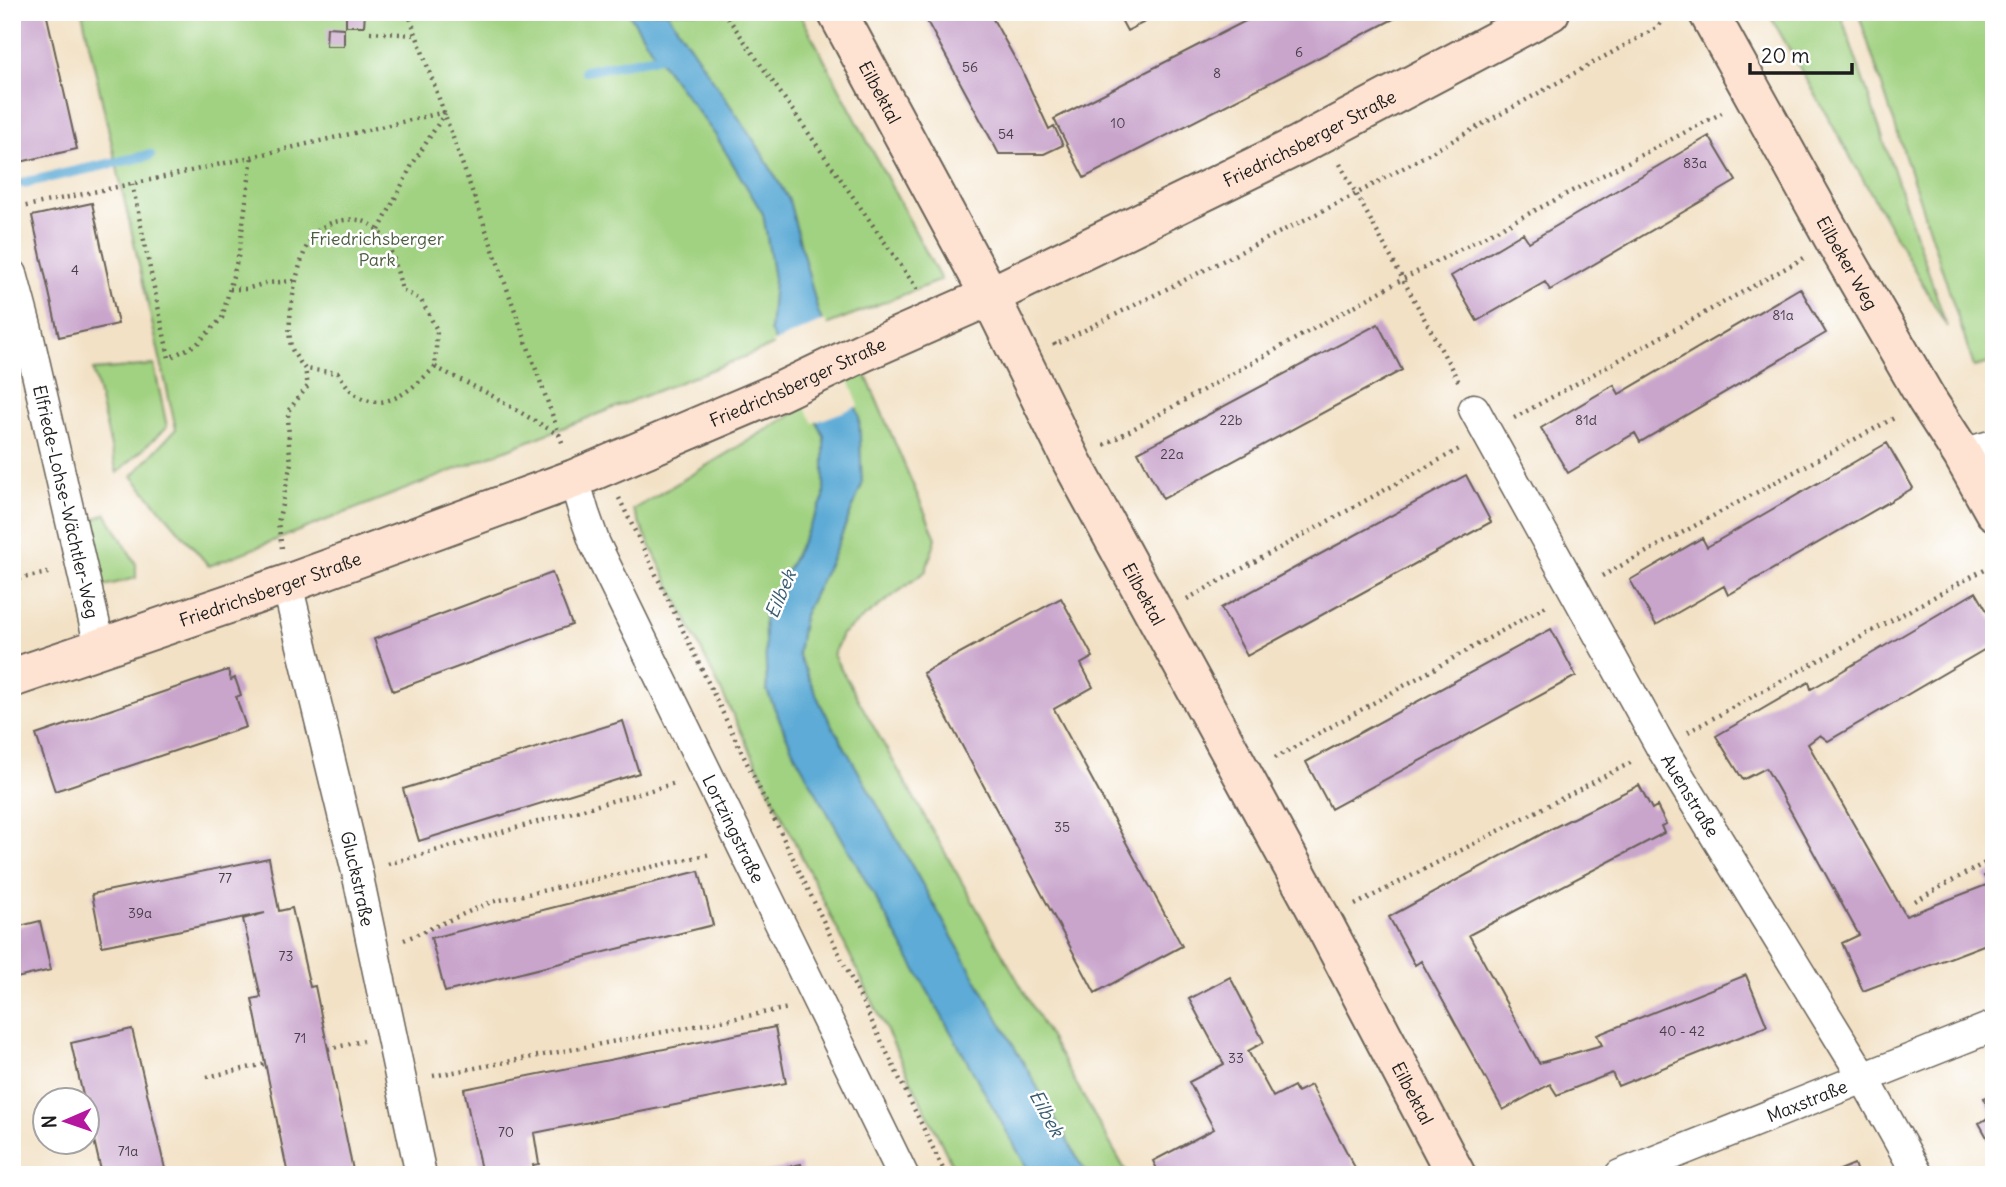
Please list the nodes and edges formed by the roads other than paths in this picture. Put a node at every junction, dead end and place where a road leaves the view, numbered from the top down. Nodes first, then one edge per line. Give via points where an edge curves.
1 (837, 12) edge
2 (1550, 12) edge
3 (1708, 12) edge
4 (12, 274) edge
5 (990, 296) junction
6 (1474, 409) road end
7 (1978, 450) edge
8 (589, 472) junction
9 (1994, 511) edge
10 (286, 584) junction
11 (100, 647) junction
12 (12, 678) edge
13 (1994, 1026) edge
14 (1864, 1078) junction
15 (421, 1175) edge
16 (902, 1175) edge
17 (1456, 1175) edge
18 (1620, 1175) edge
19 (1918, 1175) edge

1 - 5 street, Eilbektal
2 - 5 street, Friedrichsberger Straße via 1298,145
3 - 7 street, Eilbeker Weg via 1927,400
4 - 11 street, Elfriede-Lohse-Wächtler-Weg
5 - 8 street, Friedrichsberger Straße
5 - 17 street, Eilbektal via 1072,462
6 - 14 street, Auenstraße via 1661,747
7 - 9 street, Eilbeker Weg
8 - 10 street, Friedrichsberger Straße
8 - 16 street, Lortzingstraße via 584,513 595,544
10 - 11 street, Friedrichsberger Straße
10 - 15 street, Gluckstraße via 357,872
11 - 12 street, Friedrichsberger Straße
13 - 14 street, Maxstraße
14 - 18 street, Maxstraße
14 - 19 street, Auenstraße

